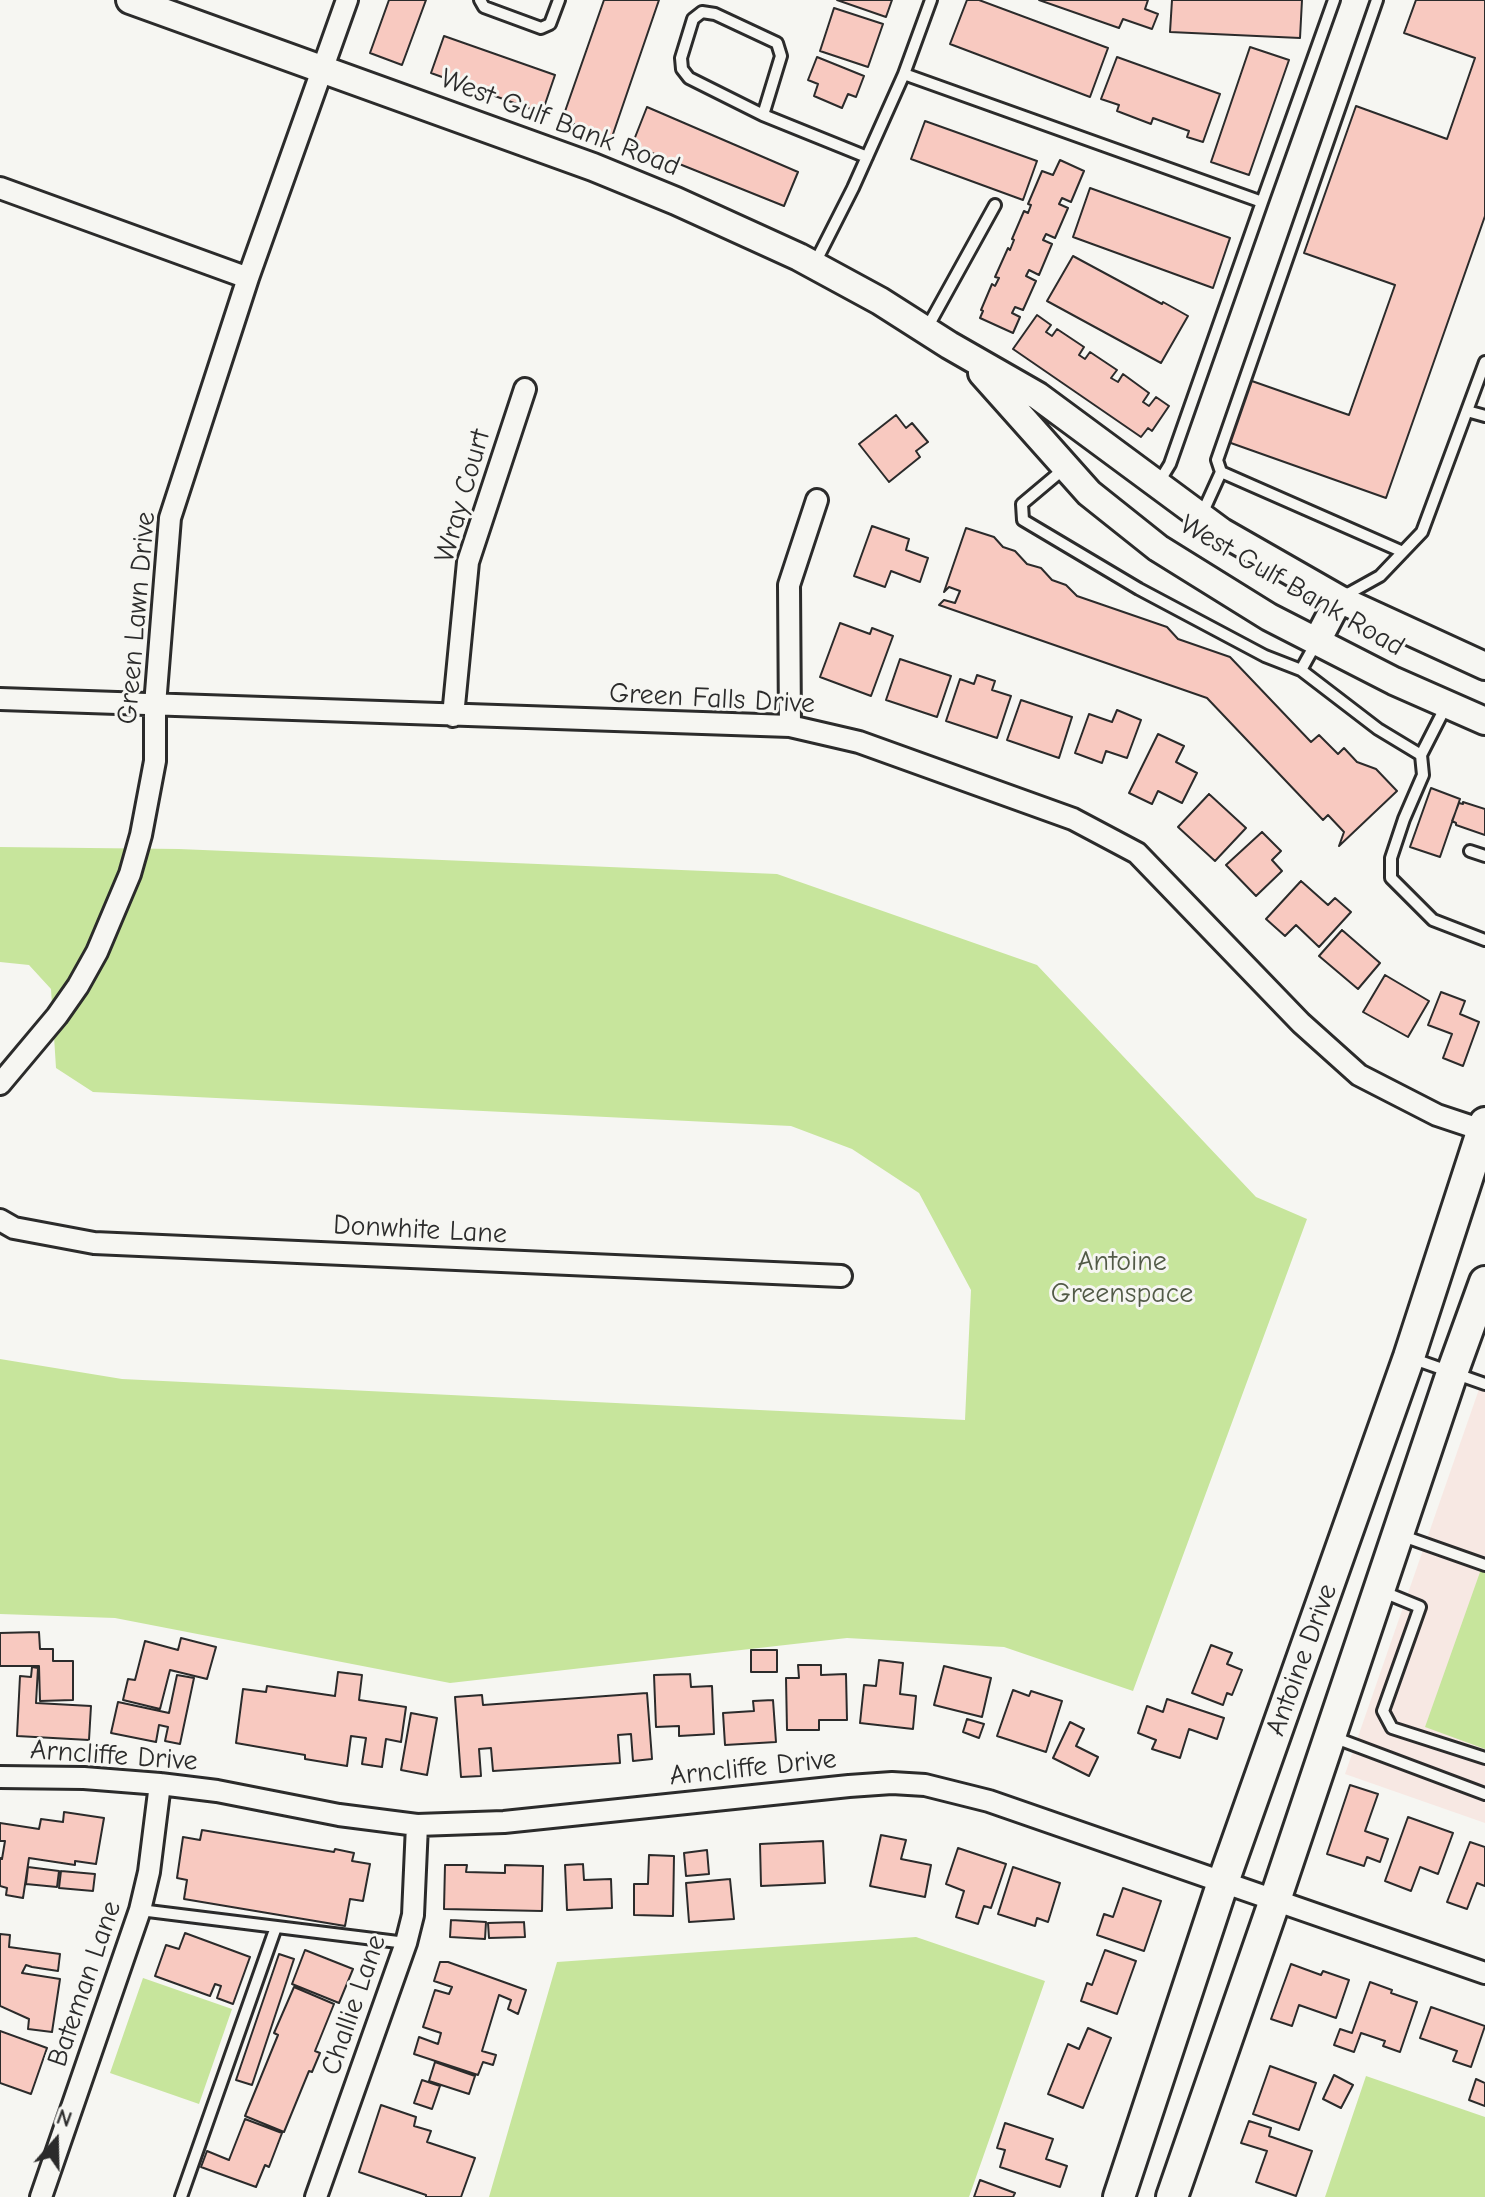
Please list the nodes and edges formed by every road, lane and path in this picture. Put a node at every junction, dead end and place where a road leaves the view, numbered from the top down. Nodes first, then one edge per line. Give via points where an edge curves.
1 (130, 0) edge
2 (347, 0) edge
3 (480, 0) edge
4 (559, 0) edge
5 (931, 0) edge
6 (1334, 0) edge
7 (1377, 0) edge
8 (322, 69) junction
9 (904, 74) junction
10 (763, 115) junction
11 (867, 157) junction
12 (0, 188) edge
13 (1262, 202) junction
14 (995, 205) dead end
15 (814, 265) junction
16 (248, 278) junction
17 (926, 329) junction
18 (949, 345) junction
19 (1485, 362) edge
20 (525, 389) dead end
21 (1467, 411) junction
22 (1485, 416) edge
23 (1066, 467) junction
24 (1221, 472) junction
25 (1157, 484) junction
26 (817, 500) dead end
27 (1201, 516) junction
28 (1403, 552) junction
29 (1339, 599) junction
30 (1317, 641) junction
31 (1485, 666) edge
32 (1301, 670) junction
33 (0, 699) edge
34 (1447, 704) junction
35 (155, 705) junction
36 (453, 716) junction
37 (1485, 721) edge
38 (790, 726) junction
39 (1421, 755) junction
40 (1470, 851) dead end
41 (1485, 856) edge
42 (1485, 940) edge
43 (0, 1084) edge
44 (1484, 1128) edge
45 (0, 1220) edge
46 (841, 1276) dead end
47 (1485, 1282) edge
48 (1409, 1357) junction
49 (1452, 1373) junction
50 (1485, 1384) edge
51 (1398, 1534) junction
52 (1485, 1565) edge
53 (1333, 1574) junction
54 (1379, 1591) junction
55 (1282, 1718) junction
56 (1330, 1736) junction
57 (1485, 1758) edge
58 (0, 1777) edge
59 (160, 1784) junction
60 (1485, 1794) edge
61 (417, 1825) junction
62 (1223, 1882) junction
63 (1275, 1900) junction
64 (140, 1910) junction
65 (276, 1927) junction
66 (406, 1943) junction
67 (1485, 1973) edge
68 (41, 2197) edge
69 (181, 2197) edge
70 (316, 2197) edge
71 (1119, 2197) edge
72 (1172, 2197) edge

1 - 8 street, West Gulf Bank Road
2 - 8 street, Green Lawn Drive
3 - 4 lane via 484,7 541,28 550,24
5 - 9 lane
6 - 13 lane
7 - 24 lane via 1217,460
8 - 15 street, West Gulf Bank Road via 593,167
8 - 16 street, Green Lawn Drive
9 - 11 lane
9 - 13 lane
10 - 10 lane via 689,78 682,69 693,19 702,12 777,43 781,56
10 - 11 lane
11 - 15 lane
12 - 16 street
13 - 25 lane via 1170,464
14 - 17 lane
15 - 17 street, West Gulf Bank Road
16 - 35 street, Green Lawn Drive via 170,518
17 - 18 street, West Gulf Bank Road
18 - 23 street, West Gulf Bank Road via 982,373
18 - 25 street, West Gulf Bank Road via 1038,396
19 - 21 lane
20 - 36 street, Wray Court via 468,562
21 - 22 lane
21 - 28 lane via 1422,532
23 - 30 street, West Gulf Bank Road via 1089,493 1158,548
23 - 32 lane via 1022,504 1023,520 1139,589
24 - 27 lane
24 - 28 lane
25 - 27 street, West Gulf Bank Road
26 - 38 street via 789,585
27 - 29 street, West Gulf Bank Road
28 - 29 lane via 1380,576
29 - 30 street
29 - 31 street, West Gulf Bank Road
30 - 32 lane
30 - 34 street, West Gulf Bank Road
32 - 39 lane
33 - 35 street, Green Falls Drive
34 - 37 street, West Gulf Bank Road
34 - 39 lane
35 - 36 street, Green Falls Drive
35 - 43 street, Green Lawn Drive via 149,799 115,913 78,986
36 - 38 street, Green Falls Drive
38 - 44 street, Green Falls Drive via 859,742 1073,819 1137,853 1301,1023 1359,1075 1437,1115
39 - 42 lane via 1423,775 1391,858 1391,878 1433,920
40 - 41 lane
44 - 48 main road, Antoine Drive
45 - 46 street, Donwhite Lane via 14,1228 94,1243
47 - 49 main road, Antoine Drive
48 - 49 lane
48 - 53 main road, Antoine Drive
49 - 50 lane
49 - 51 main road, Antoine Drive
51 - 52 lane
51 - 54 main road, Antoine Drive
53 - 54 main road
53 - 55 main road, Antoine Drive
54 - 56 main road, Antoine Drive
54 - 57 lane via 1420,1607 1383,1711 1392,1728
55 - 56 main road
55 - 62 main road, Antoine Drive
56 - 60 lane
56 - 63 main road, Antoine Drive
58 - 59 street, Arncliffe Drive
59 - 61 street, Arncliffe Drive
59 - 64 street, Bateman Lane
61 - 62 street, Arncliffe Drive via 504,1822 849,1786 925,1785 989,1801
61 - 66 street, Challie Lane via 413,1915
62 - 63 street, Arncliffe Drive
62 - 71 main road, Antoine Drive
63 - 67 street, Arncliffe Drive
63 - 72 main road, Antoine Drive
64 - 65 lane
64 - 68 street, Bateman Lane
65 - 66 lane
65 - 69 lane
66 - 70 street, Challie Lane

